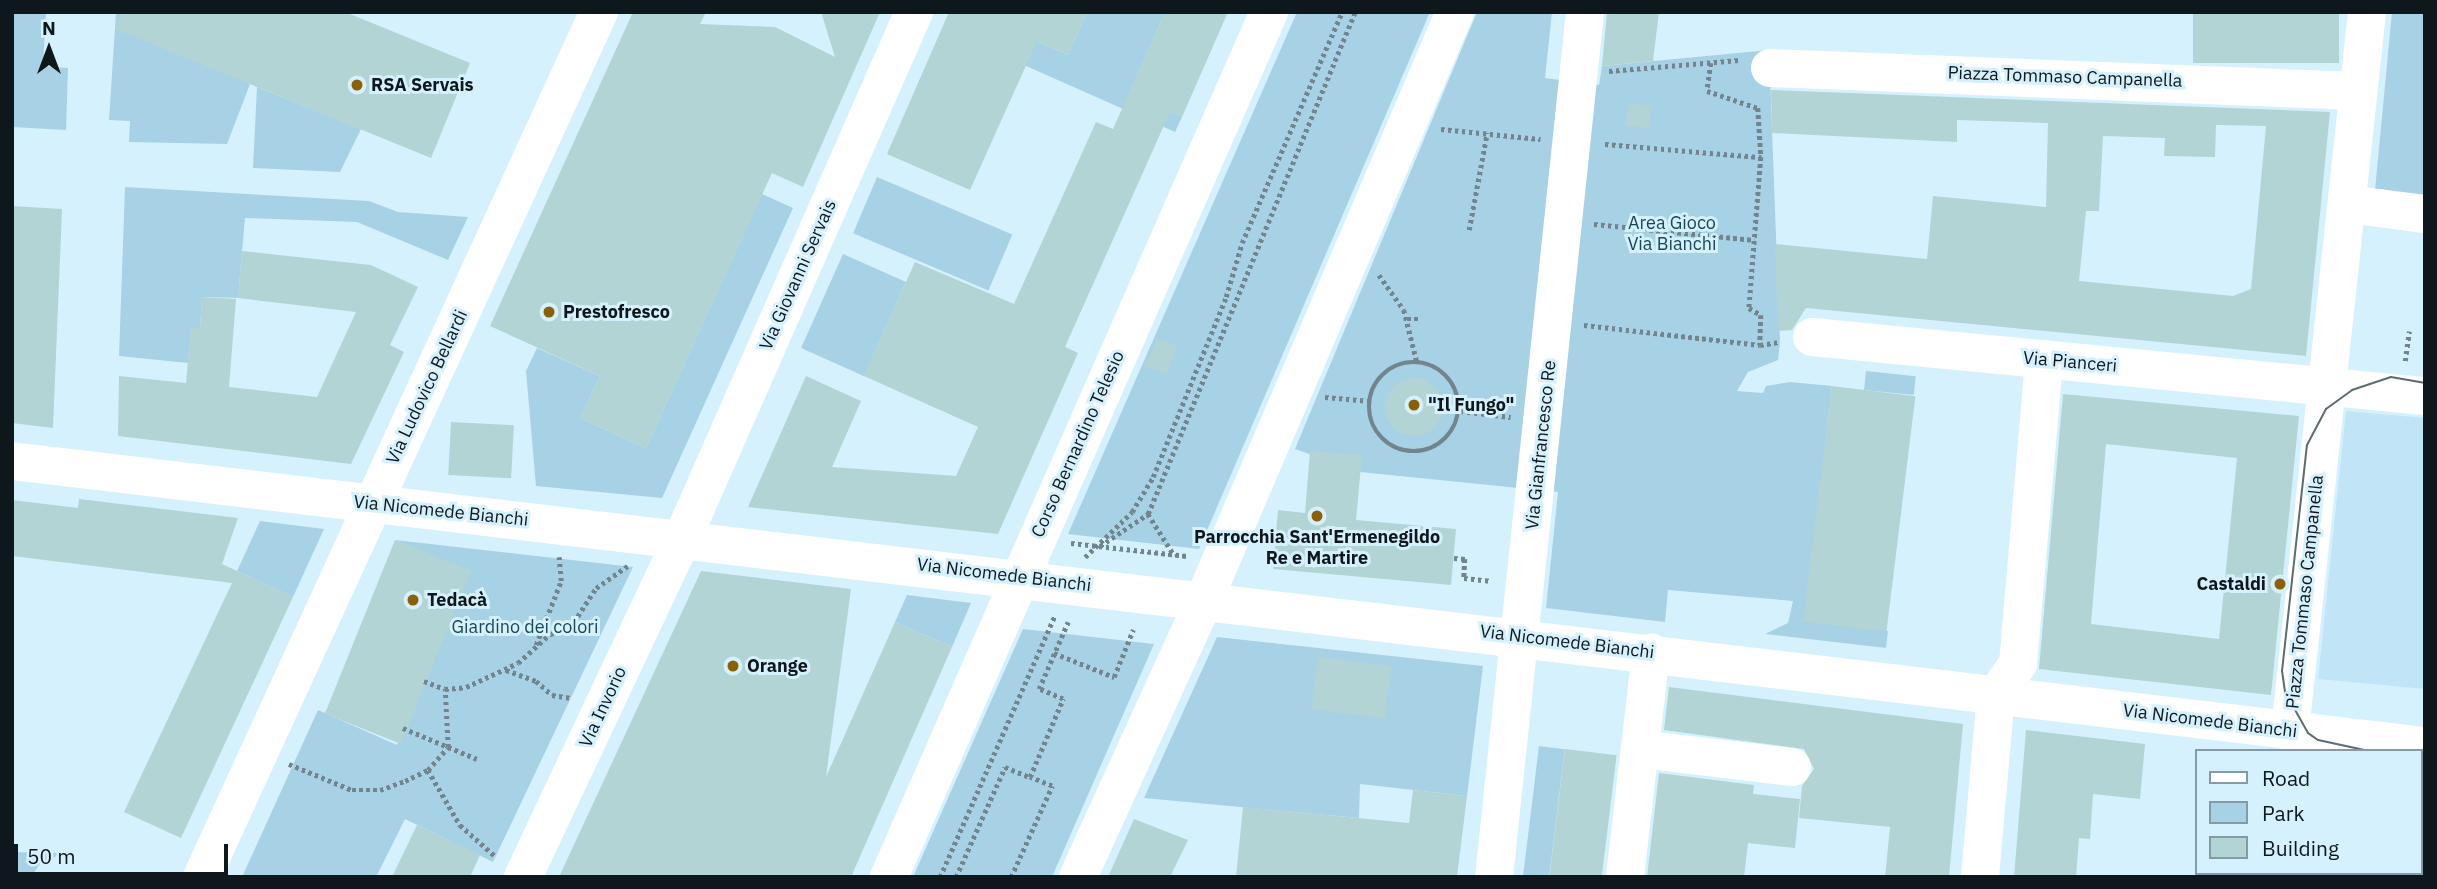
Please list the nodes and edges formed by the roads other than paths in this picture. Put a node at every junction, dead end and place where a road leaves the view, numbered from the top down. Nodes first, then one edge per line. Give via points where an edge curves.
1 (599, 12) edge
2 (915, 12) edge
3 (1269, 12) edge
4 (1455, 12) edge
5 (1585, 12) edge
6 (2367, 12) edge
7 (1770, 68) road end
8 (2359, 91) junction
9 (2348, 204) junction
10 (2425, 214) edge
11 (1812, 337) road end
12 (2044, 359) junction
13 (2329, 387) junction
14 (2425, 396) edge
15 (12, 461) edge
16 (373, 504) junction
17 (676, 552) junction
18 (1020, 577) junction
19 (1204, 600) junction
20 (1520, 636) junction
21 (1651, 652) junction
22 (1996, 695) junction
23 (2298, 741) edge
24 (2425, 746) edge
25 (1640, 749) junction
26 (1792, 767) dead end
27 (513, 870) edge
28 (202, 877) edge
29 (889, 877) edge
30 (1078, 877) edge
31 (1494, 877) edge
32 (1625, 877) edge
33 (1980, 877) edge

1 - 16 street, Via Ludovico Bellardi
2 - 17 street, Via Giovanni Servais
3 - 18 street, Corso Bernardino Telesio
4 - 19 street
5 - 20 street, Via Gianfrancesco Re
6 - 8 street, Piazza Tommaso Campanella
7 - 8 street, Piazza Tommaso Campanella
8 - 9 street, Piazza Tommaso Campanella
9 - 10 street
9 - 13 street, Piazza Tommaso Campanella
11 - 12 street, Via Pianceri
12 - 13 street, Via Pianceri
12 - 22 street via 2018,664
13 - 14 street
13 - 23 street, Piazza Tommaso Campanella
15 - 16 street, Via Nicomede Bianchi
16 - 17 street, Via Nicomede Bianchi via 544,523
16 - 28 street, Via Ludovico Bellardi
17 - 18 street, Via Nicomede Bianchi
17 - 27 street, Via Invorio via 600,712
18 - 19 street, Via Nicomede Bianchi
18 - 29 street, Corso Bernardino Telesio
19 - 20 street, Via Nicomede Bianchi
19 - 30 street
20 - 21 street, Via Nicomede Bianchi
20 - 31 street, Via Gianfrancesco Re
21 - 22 street, Via Nicomede Bianchi
21 - 25 street
22 - 23 street, Via Nicomede Bianchi
22 - 33 street
23 - 24 street, Via Nicomede Bianchi
25 - 26 street
25 - 32 street

